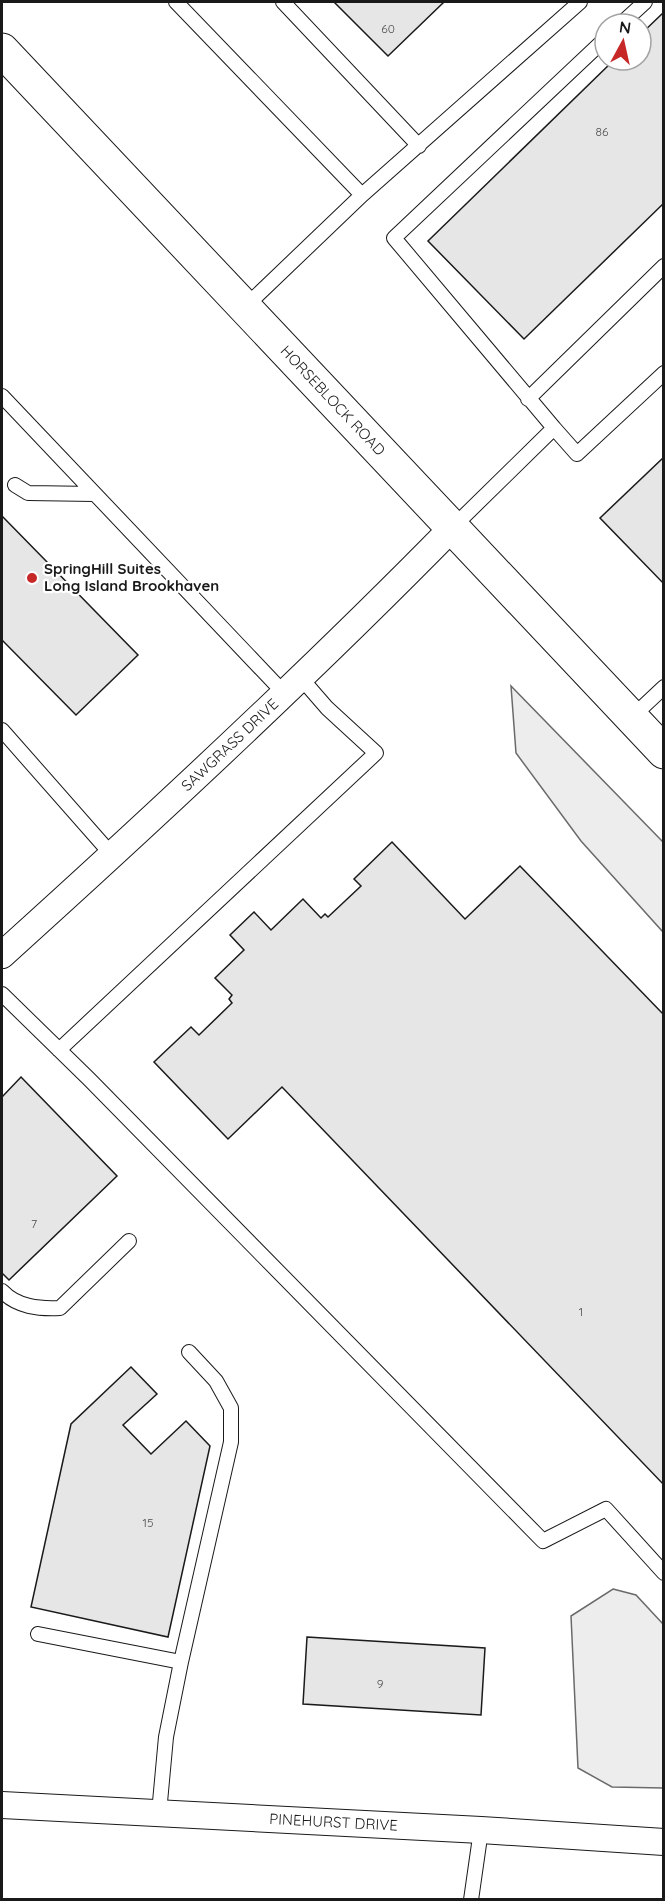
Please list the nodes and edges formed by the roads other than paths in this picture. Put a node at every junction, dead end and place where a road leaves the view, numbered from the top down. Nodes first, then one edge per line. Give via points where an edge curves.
1 (176, 2) edge
2 (284, 2) edge
3 (580, 2) edge
4 (2, 50) edge
5 (593, 50) edge
6 (419, 146) junction
7 (363, 195) junction
8 (663, 266) edge
9 (245, 308) junction
10 (663, 373) edge
11 (2, 396) edge
12 (528, 399) junction
13 (554, 428) junction
14 (15, 485) dead end
15 (94, 494) junction
16 (453, 527) junction
17 (293, 686) junction
18 (663, 687) edge
19 (631, 718) junction
20 (2, 730) edge
21 (663, 752) edge
22 (112, 855) junction
23 (2, 955) edge
24 (2, 994) edge
25 (59, 1050) junction
26 (129, 1241) dead end
27 (2, 1291) edge
28 (189, 1352) dead end
29 (663, 1573) edge
30 (38, 1634) dead end
31 (181, 1662) junction
32 (2, 1805) edge
33 (159, 1813) junction
34 (481, 1830) junction
35 (663, 1842) edge
36 (471, 1899) edge

1 - 7 lane
2 - 6 lane
3 - 6 lane
4 - 9 main road, HORSEBLOCK ROAD
5 - 12 lane via 394,238
6 - 7 lane
7 - 9 lane
8 - 12 lane
9 - 16 main road, HORSEBLOCK ROAD
10 - 13 lane via 577,454
11 - 15 lane
12 - 13 lane
13 - 16 lane
14 - 15 lane via 28,493
15 - 17 lane
16 - 17 street, SAWGRASS DRIVE
16 - 19 main road, HORSEBLOCK ROAD
17 - 22 street, SAWGRASS DRIVE
17 - 25 lane via 327,708 376,753
18 - 19 lane
19 - 21 main road, HORSEBLOCK ROAD
20 - 22 lane
22 - 23 street, SAWGRASS DRIVE
24 - 25 lane
25 - 29 lane via 543,1541 606,1509
26 - 27 lane via 60,1308 39,1309 9,1299
28 - 31 lane via 216,1381 231,1408 231,1442
30 - 31 lane
31 - 33 lane via 166,1737
32 - 33 street, PINEHURST DRIVE
33 - 34 street, PINEHURST DRIVE
34 - 35 street, PINEHURST DRIVE
34 - 36 lane

